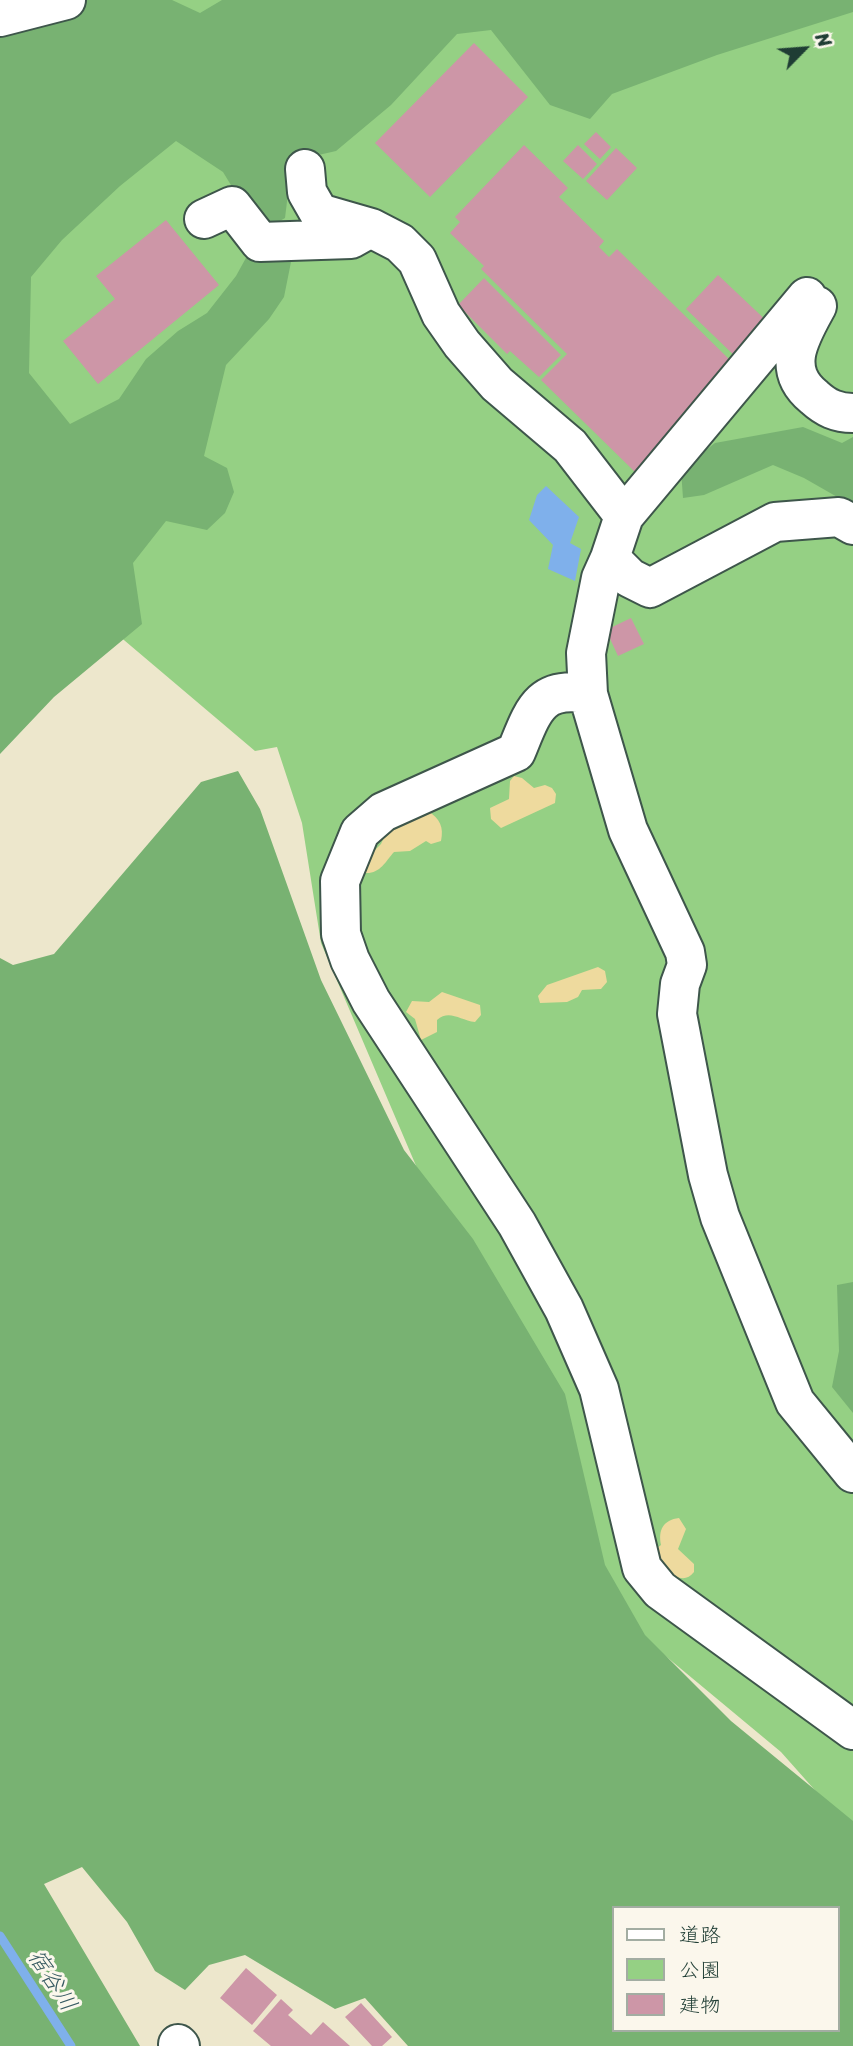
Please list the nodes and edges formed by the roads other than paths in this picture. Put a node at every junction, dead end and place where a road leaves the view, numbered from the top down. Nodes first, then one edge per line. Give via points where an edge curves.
1 (66, 0) edge
2 (0, 17) edge
3 (305, 169) dead end
4 (204, 219) dead end
5 (371, 228) junction
6 (853, 413) edge
7 (624, 516) junction
8 (853, 525) edge
9 (610, 558) junction
10 (588, 694) junction
11 (853, 1473) edge
12 (853, 1730) edge

1 - 2 street
3 - 5 street via 307,192 319,213
4 - 5 street via 232,205 260,242 351,239
5 - 7 street via 400,243 416,260 440,314 462,344 497,384 570,446
6 - 7 street via 825,406 802,387 794,368 812,301
7 - 9 street
8 - 9 street via 839,517 775,522 650,588 630,579
9 - 10 street via 601,578 586,653
10 - 11 street via 628,830 685,952 687,965 677,1014 720,1217 795,1402
10 - 12 street via 564,690 550,694 535,712 516,752 383,812 360,832 340,881 341,934 371,1001 517,1224 564,1309 599,1389 642,1568 660,1590

